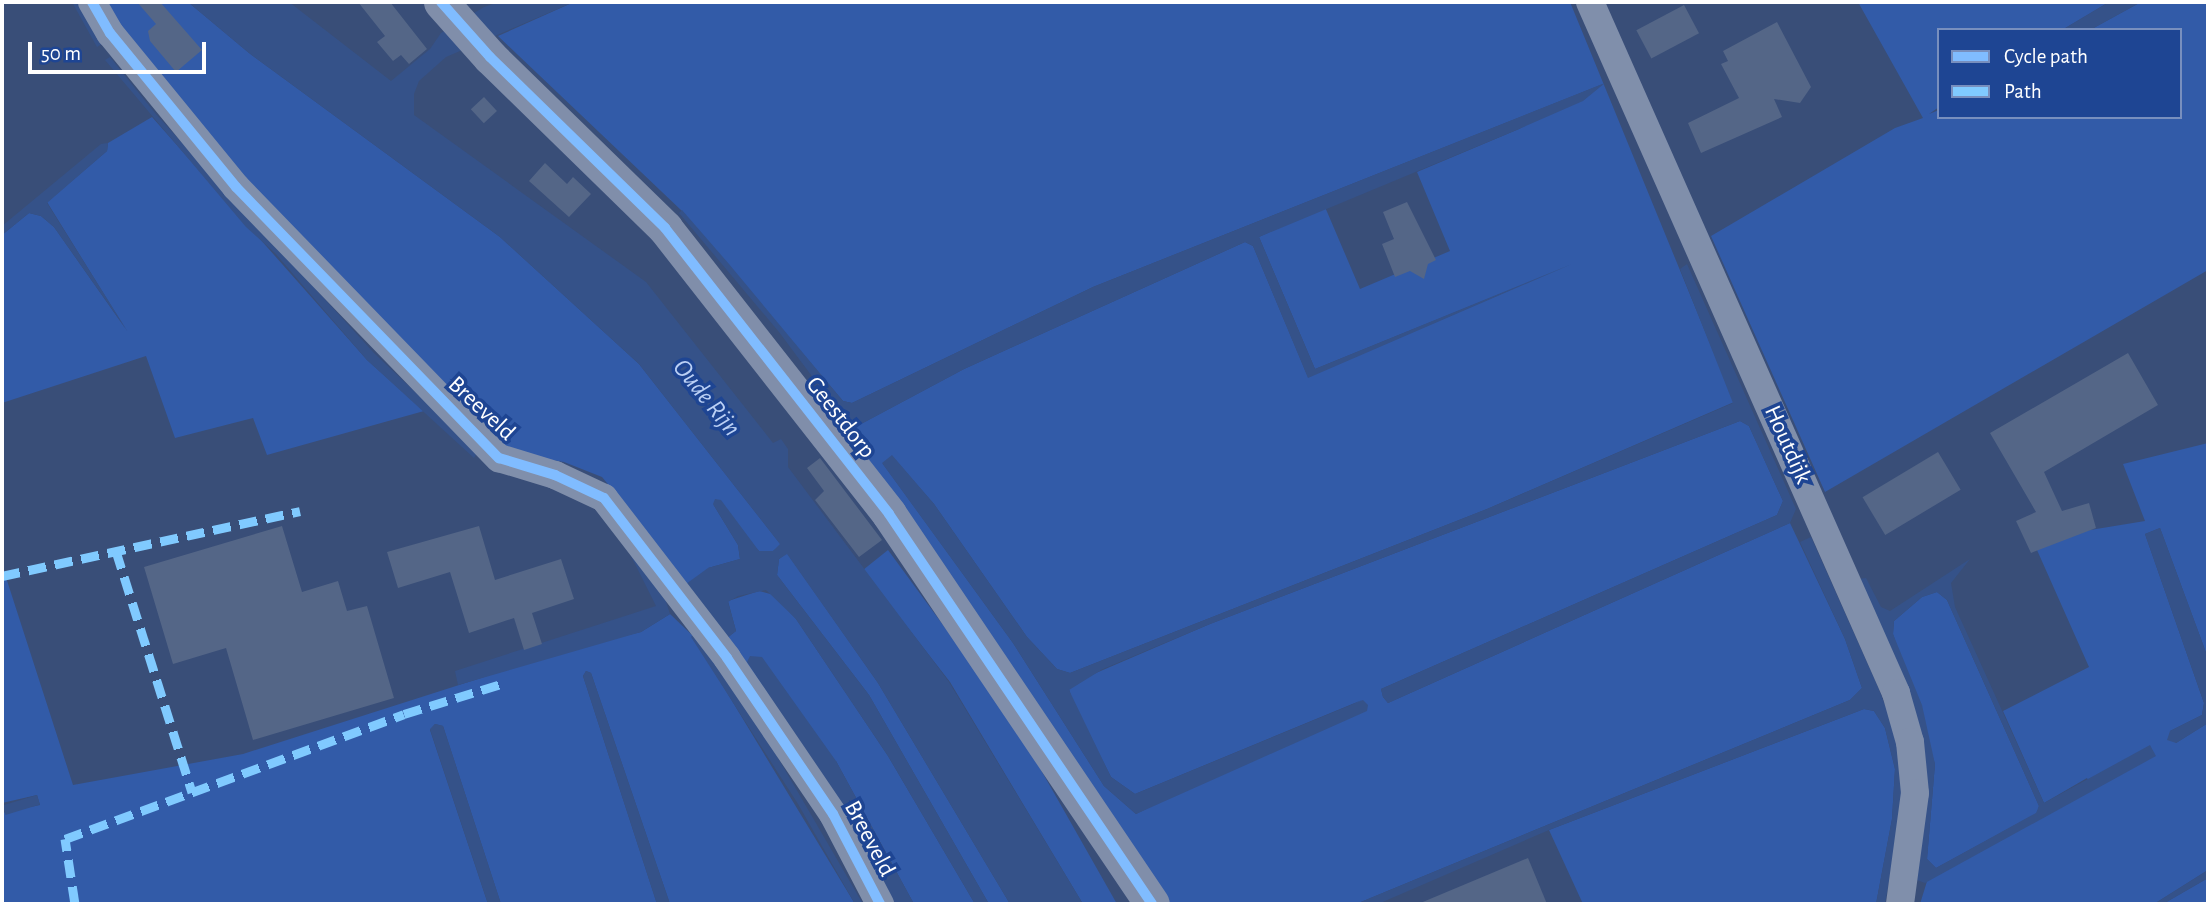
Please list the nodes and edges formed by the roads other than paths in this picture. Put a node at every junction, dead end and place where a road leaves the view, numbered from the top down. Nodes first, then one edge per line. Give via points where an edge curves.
1 (92, 2) edge
2 (1590, 2) edge
3 (453, 8) edge
4 (880, 904) edge
5 (1152, 904) edge
6 (1900, 904) edge

1 - 4 street, Breeveld via 110,33 236,187 499,458 555,475 604,498 727,658 825,802
2 - 6 street, Houtdijk via 1896,693 1910,742 1915,793
3 - 5 main road, Geestdorp via 490,57 665,228 890,514

